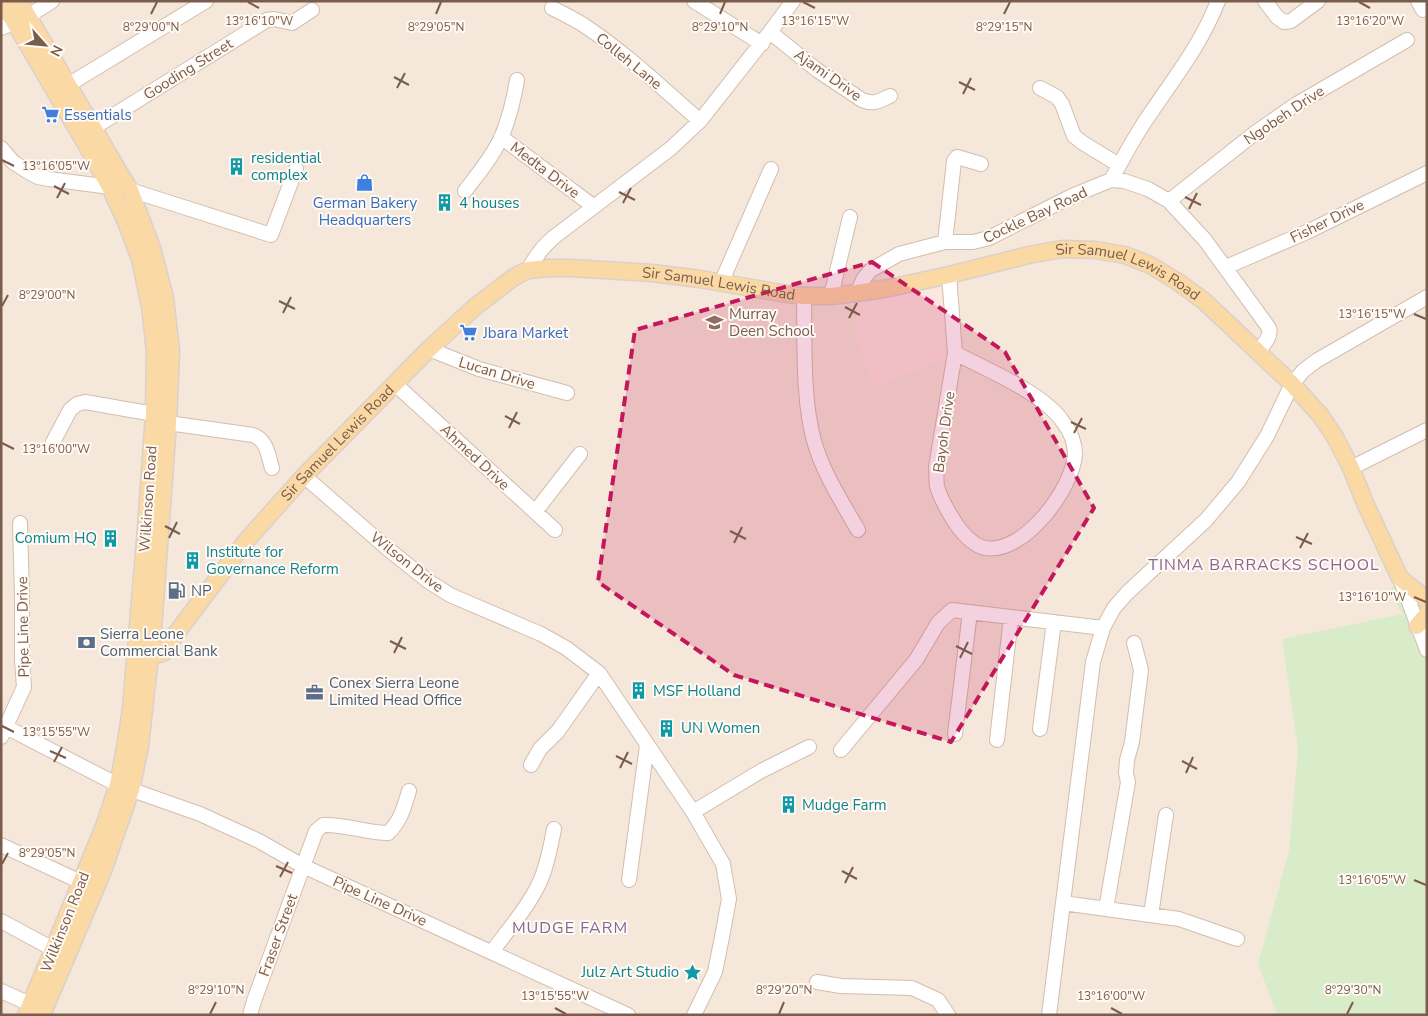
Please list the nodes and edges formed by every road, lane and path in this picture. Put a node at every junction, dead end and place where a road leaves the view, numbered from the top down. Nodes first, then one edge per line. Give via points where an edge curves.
1 (2, 1) edge
2 (19, 1) edge
3 (52, 1) edge
4 (206, 1) edge
5 (694, 1) edge
6 (793, 1) edge
7 (1218, 1) edge
8 (1265, 1) edge
9 (1318, 1) edge
10 (552, 8) dead end
11 (312, 10) dead end
12 (14, 23) edge
13 (770, 32) junction
14 (1407, 40) dead end
15 (762, 44) junction
16 (517, 80) dead end
17 (68, 85) junction
18 (1040, 88) dead end
19 (890, 96) dead end
20 (700, 121) junction
21 (92, 128) junction
22 (501, 137) junction
23 (1, 148) edge
24 (7, 162) edge
25 (981, 164) dead end
26 (1119, 165) junction
27 (296, 169) dead end
28 (771, 169) dead end
29 (1427, 173) edge
30 (1111, 180) junction
31 (110, 187) junction
32 (130, 190) junction
33 (465, 191) dead end
34 (1169, 201) junction
35 (593, 206) junction
36 (850, 217) dead end
37 (945, 242) junction
38 (1226, 267) junction
39 (528, 270) junction
40 (949, 275) junction
41 (721, 283) junction
42 (857, 293) junction
43 (804, 296) junction
44 (830, 296) junction
45 (1427, 297) edge
46 (429, 350) junction
47 (1258, 351) junction
48 (955, 353) junction
49 (395, 384) junction
50 (1292, 384) junction
51 (567, 393) dead end
52 (161, 419) junction
53 (1427, 430) edge
54 (53, 442) dead end
55 (580, 454) dead end
56 (272, 468) dead end
57 (1351, 468) junction
58 (304, 476) junction
59 (535, 512) junction
60 (20, 523) dead end
61 (555, 530) dead end
62 (858, 530) dead end
63 (1400, 578) junction
64 (1425, 608) edge
65 (970, 612) junction
66 (1010, 617) junction
67 (1054, 622) junction
68 (1103, 628) junction
69 (175, 635) junction
70 (1134, 643) dead end
71 (148, 647) junction
72 (1427, 650) edge
73 (599, 673) junction
74 (1040, 729) dead end
75 (4, 732) edge
76 (955, 734) dead end
77 (997, 740) dead end
78 (648, 745) junction
79 (809, 747) dead end
80 (841, 750) dead end
81 (531, 765) dead end
82 (125, 787) junction
83 (409, 791) dead end
84 (693, 812) junction
85 (1166, 815) dead end
86 (554, 829) dead end
87 (1, 845) edge
88 (303, 866) junction
89 (629, 880) dead end
90 (81, 882) junction
91 (1063, 903) junction
92 (1106, 909) junction
93 (1151, 915) junction
94 (1, 921) edge
95 (1237, 939) dead end
96 (53, 949) junction
97 (492, 952) junction
98 (816, 982) dead end
99 (1, 991) edge
100 (33, 1011) edge
101 (250, 1015) edge
102 (628, 1015) edge
103 (694, 1015) edge
104 (948, 1015) edge
105 (1049, 1015) edge

1 - 12 main road, Wilkinson Road
2 - 12 main road, Wilkinson Road
3 - 12 street
4 - 17 street
5 - 15 street
6 - 13 street
7 - 26 street via 1200,42
8 - 9 street via 1284,22 1291,21
10 - 20 street, Colleh Lane via 605,40
11 - 21 street, Gooding Street via 292,23 267,20
12 - 17 main road, Wilkinson Road
12 - 31 main road, Wilkinson Road
13 - 15 street
13 - 19 street, Ajami Drive via 817,70 862,100 869,103
14 - 34 street, Ngobeh Drive via 1295,105 1254,133
15 - 20 street
16 - 22 street
17 - 21 main road, Wilkinson Road
18 - 26 street via 1057,97 1062,104 1074,136
20 - 35 street
21 - 32 main road, Wilkinson Road
22 - 33 street, Medta Drive
22 - 35 street, Medta Drive
23 - 24 street
24 - 31 street via 38,177
25 - 37 street via 957,157 954,161
26 - 30 street
27 - 32 street via 271,235
28 - 41 street
29 - 38 street, Fisher Drive via 1307,232
30 - 34 street via 1137,185
30 - 37 street, Cockle Bay Road via 989,238 973,242
31 - 52 main road, Wilkinson Road via 140,259 150,306
32 - 52 main road, Wilkinson Road via 152,248 165,298 171,351
34 - 38 street
35 - 39 street via 544,245
36 - 44 street
37 - 42 street, Cockle Bay Road via 882,262 864,278
38 - 47 street via 1269,328 1269,336
39 - 41 main road, Sir Samuel Lewis Road via 571,268 652,273
39 - 46 main road, Sir Samuel Lewis Road via 476,306
40 - 42 main road, Sir Samuel Lewis Road
40 - 47 main road, Sir Samuel Lewis Road via 1064,249 1125,255 1178,282 1204,301
40 - 48 street, Bayoh Drive
41 - 43 main road, Sir Samuel Lewis Road
42 - 44 main road, Sir Samuel Lewis Road
43 - 44 main road, Sir Samuel Lewis Road
43 - 62 street via 806,377 814,441 825,471
45 - 50 street via 1316,361
46 - 49 main road, Sir Samuel Lewis Road
46 - 51 street, Lucan Drive via 479,369
47 - 50 main road, Sir Samuel Lewis Road
48 - 48 street, Bayoh Drive via 1031,393 1052,408 1072,438 1075,452 1072,471 1046,514 1024,535 996,548 984,548 963,533 937,487 936,467
49 - 58 main road, Sir Samuel Lewis Road
49 - 59 street, Ahmed Drive
50 - 57 main road, Sir Samuel Lewis Road via 1321,416
50 - 68 street via 1267,436 1238,482 1206,520 1127,593
52 - 54 street via 85,402 70,410
52 - 56 street via 260,438
52 - 71 main road, Wilkinson Road
52 - 71 main road, Wilkinson Road
53 - 57 street
55 - 59 street
57 - 63 main road, Sir Samuel Lewis Road
58 - 69 main road, Sir Samuel Lewis Road via 246,541
58 - 73 street, Wilson Drive via 428,581 450,595 541,634
59 - 61 street, Ahmed Drive
60 - 75 street, Pipe Line Drive via 24,687
63 - 64 main road, Sir Samuel Lewis Road
63 - 64 street
64 - 72 street
65 - 66 street
65 - 76 street
65 - 80 street via 952,610 938,623 916,660
66 - 67 street
66 - 77 street
67 - 68 street
67 - 74 street
68 - 91 street via 1093,662
69 - 71 main road, Sir Samuel Lewis Road
69 - 71 main road via 164,633
70 - 92 street via 1141,670 1127,760 1128,782
71 - 82 main road, Wilkinson Road via 131,709
71 - 82 main road, Wilkinson Road via 148,680 140,746
73 - 78 street
73 - 81 street
75 - 82 street, Pipe Line Drive
78 - 84 street
78 - 89 street
79 - 84 street via 761,771
82 - 88 street, Pipe Line Drive via 200,814
82 - 90 main road, Wilkinson Road via 102,829
82 - 100 main road, Wilkinson Road via 103,871
83 - 88 street, Fraser Street via 401,817 388,833 323,824 316,831
84 - 103 street via 723,864 729,899 715,972
85 - 93 street
86 - 97 street via 549,855 532,898
87 - 90 street
88 - 97 street, Pipe Line Drive
88 - 101 street, Fraser Street
90 - 96 main road, Wilkinson Road
91 - 92 street
91 - 105 street
92 - 93 street
93 - 95 street via 1179,919
94 - 96 street
96 - 100 main road, Wilkinson Road
97 - 102 street, Pipe Line Drive
98 - 104 street via 912,988 938,1000
99 - 100 street

